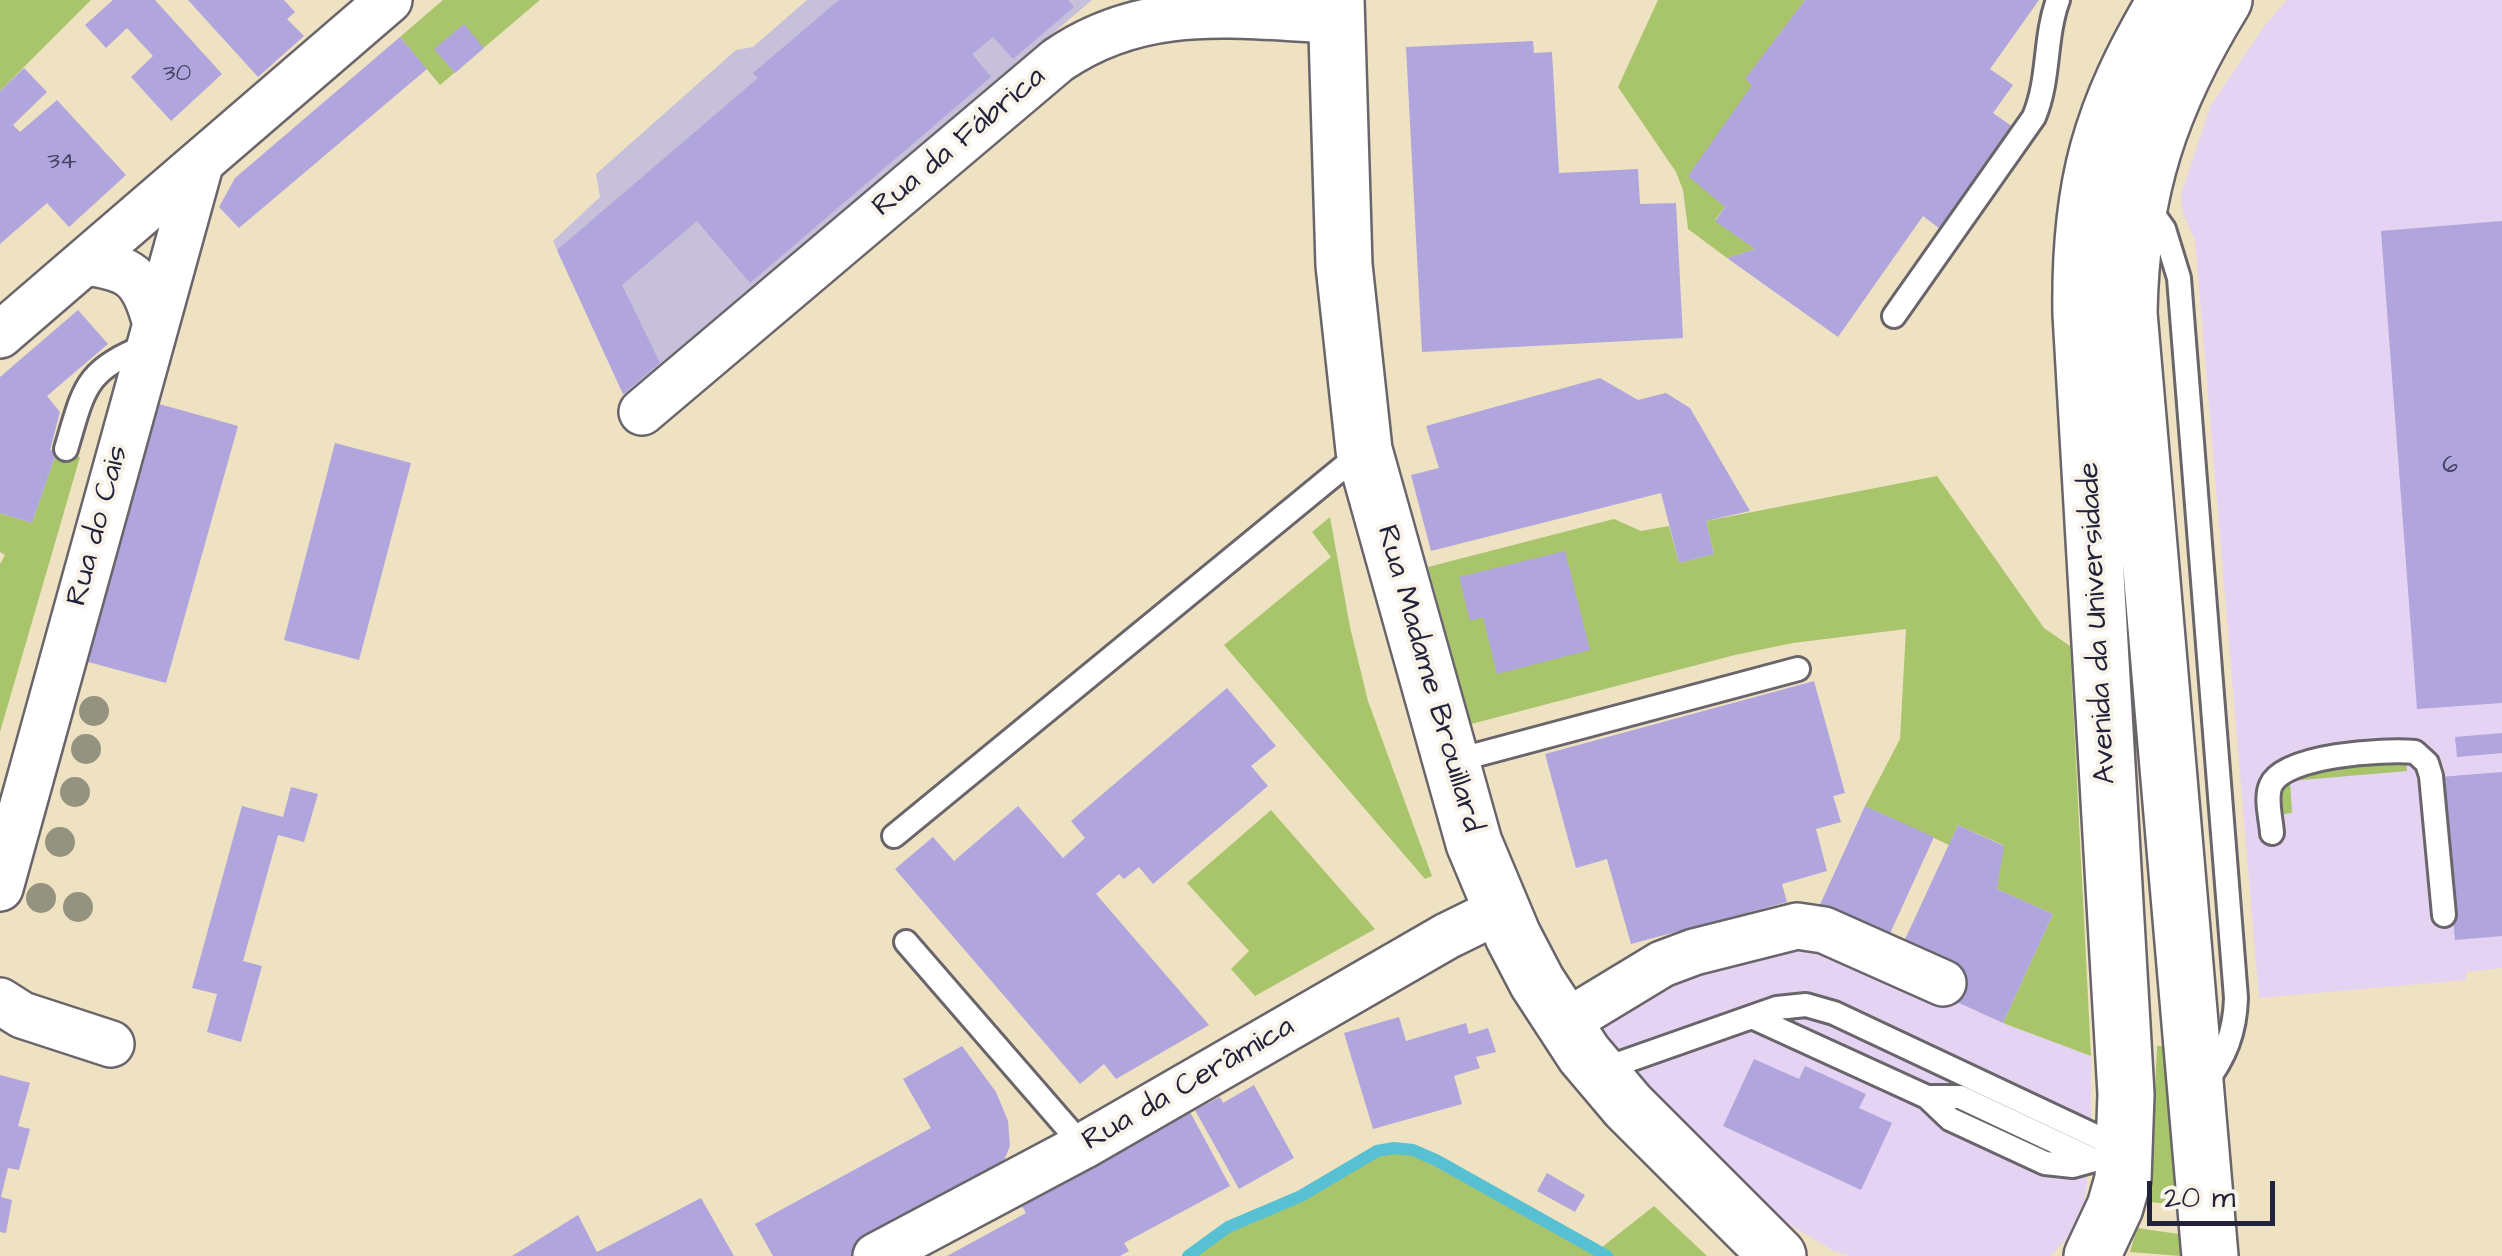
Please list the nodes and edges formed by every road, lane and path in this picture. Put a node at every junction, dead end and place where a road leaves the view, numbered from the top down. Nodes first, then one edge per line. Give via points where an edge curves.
1 (389, 0) edge
2 (2058, 0) edge
3 (2209, 5) edge
4 (1336, 10) edge
5 (1123, 12) edge
6 (200, 165) junction
7 (85, 262) junction
8 (1894, 316) dead end
9 (152, 333) junction
10 (0, 335) edge
11 (642, 412) dead end
12 (66, 449) dead end
13 (1364, 450) junction
14 (1798, 669) dead end
15 (1450, 762) junction
16 (2272, 833) dead end
17 (894, 836) dead end
18 (0, 888) edge
19 (1500, 910) junction
20 (2444, 914) dead end
21 (906, 942) dead end
22 (1943, 984) dead end
23 (0, 1001) edge
24 (1752, 1017) junction
25 (1563, 1024) junction
26 (111, 1044) dead end
27 (1598, 1071) junction
28 (1084, 1146) junction
29 (2110, 1155) junction
30 (876, 1256) edge
31 (1778, 1256) edge
32 (2092, 1256) edge
33 (2210, 1256) edge

1 - 6 street
2 - 8 lane via 2034,117
3 - 29 main road, Avenida da Universidade via 2134,57 2098,146 2086,204 2081,273 2122,1014
3 - 33 main road, Avenida da Universidade via 2158,128 2140,194 2130,340
4 - 5 street, Rua da Fábrica
4 - 13 main road, Rua Madame Brouillard via 1344,264
5 - 11 street, Rua da Fábrica
6 - 7 street
6 - 9 street, Rua do Cais
7 - 9 street via 132,276 149,298
7 - 10 street
9 - 12 lane via 93,376
9 - 18 street, Rua do Cais
13 - 15 main road, Rua Madame Brouillard
13 - 17 lane
14 - 15 lane
15 - 19 main road, Rua Madame Brouillard
16 - 20 lane via 2269,791 2289,767 2415,752 2431,776
19 - 25 main road, Rua Madame Brouillard
19 - 28 street, Rua da Cerâmica
21 - 28 lane
22 - 25 street via 1824,930 1796,926 1662,964
23 - 26 street via 22,1015
24 - 27 lane
24 - 29 lane via 1787,1006 1824,1010
24 - 29 lane via 1927,1098 1950,1119 2040,1161 2065,1167
25 - 27 main road, Rua Madame Brouillard
27 - 31 main road, Rua Madame Brouillard
28 - 30 street, Rua da Cerâmica
29 - 32 main road, Avenida da Universidade via 2123,1178

